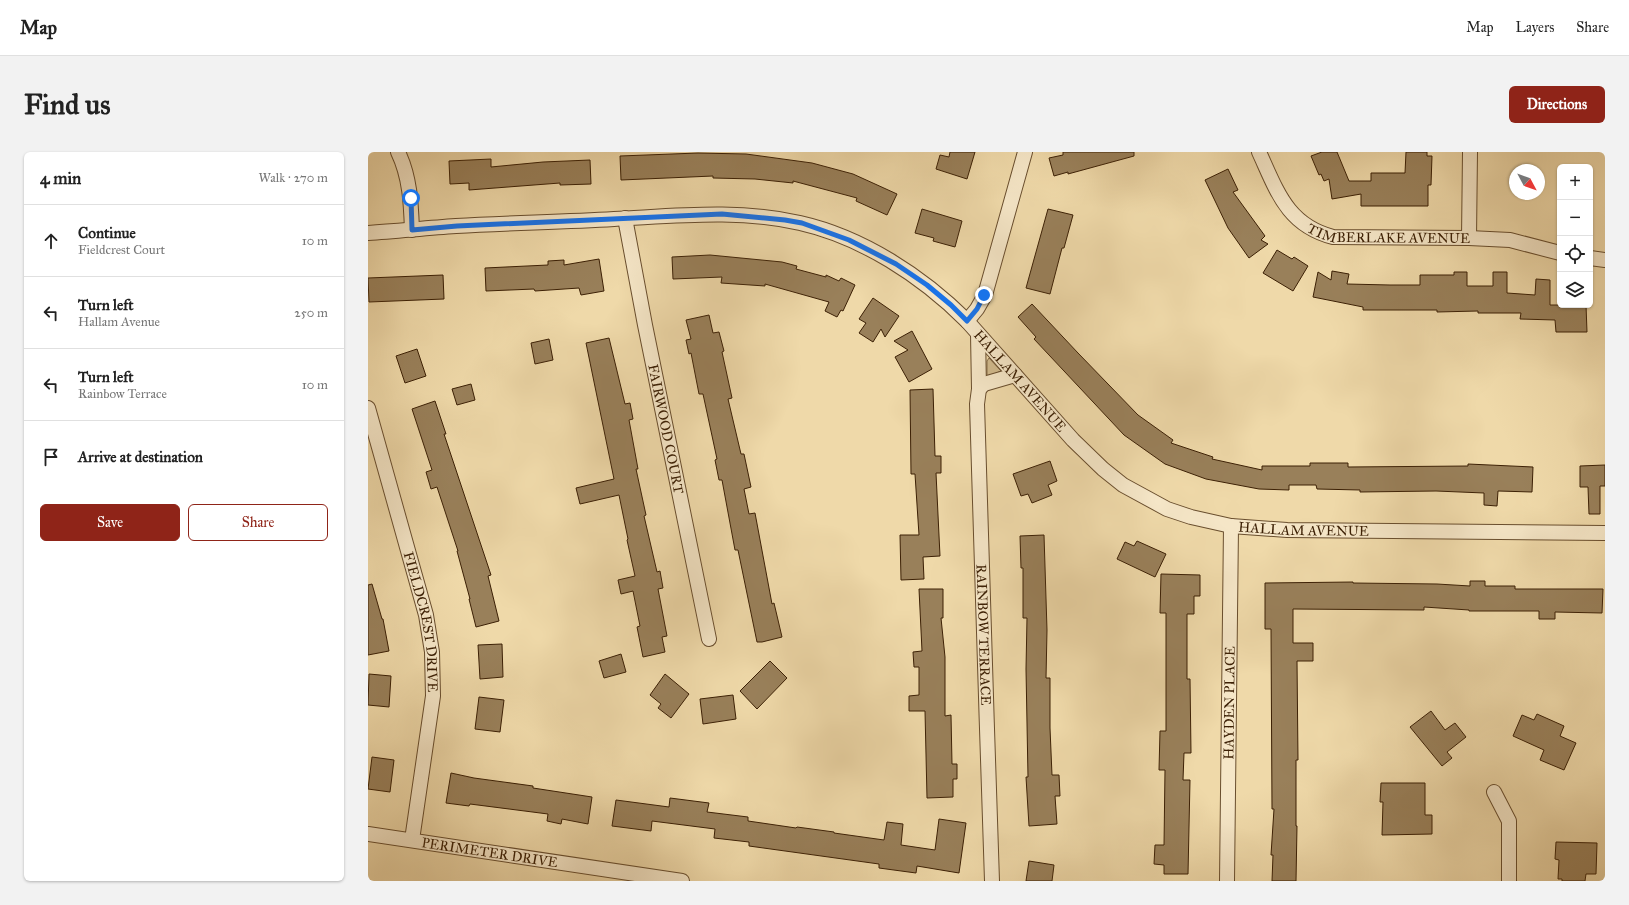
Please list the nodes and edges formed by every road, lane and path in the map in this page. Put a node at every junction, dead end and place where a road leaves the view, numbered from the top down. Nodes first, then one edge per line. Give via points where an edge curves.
1 (398, 152) edge
2 (1025, 152) edge
3 (1259, 152) edge
4 (1470, 152) edge
5 (625, 218) junction
6 (412, 230) junction
7 (368, 232) edge
8 (1469, 238) junction
9 (1557, 252) edge
10 (1593, 258) edge
11 (1605, 260) edge
12 (967, 321) junction
13 (978, 334) junction
14 (1016, 375) junction
15 (979, 389) junction
16 (368, 408) edge
17 (1231, 526) junction
18 (1605, 534) edge
19 (709, 639) dead end
20 (1494, 792) dead end
21 (368, 834) edge
22 (412, 840) junction
23 (682, 881) edge
24 (992, 881) edge
25 (1228, 881) edge
26 (1509, 881) edge

1 - 6 street via 411,198
2 - 12 street via 984,295
3 - 8 street, TIMBERLAKE AVENUE via 1287,208 1302,223 1319,233 1333,237
4 - 8 street
5 - 6 street, HALLAM AVENUE
5 - 12 street, HALLAM AVENUE via 722,214 802,223 849,240 896,264 927,285
5 - 19 street, FAIRWOOD COURT
6 - 7 street, HALLAM AVENUE
8 - 9 street, TIMBERLAKE AVENUE via 1510,240
10 - 11 street
12 - 13 street, HALLAM AVENUE
13 - 14 street, HALLAM AVENUE
13 - 15 street, RAINBOW TERRACE
14 - 15 street via 984,384
14 - 17 street, HALLAM AVENUE via 1073,440 1124,485 1166,509
15 - 24 street, RAINBOW TERRACE via 978,443
16 - 22 street, FIELDCREST DRIVE via 426,615 432,652 433,696
17 - 18 street, HALLAM AVENUE via 1287,530
17 - 25 street, HAYDEN PLACE
20 - 26 street via 1509,821
21 - 22 street, PERIMETER DRIVE
22 - 23 street, PERIMETER DRIVE

